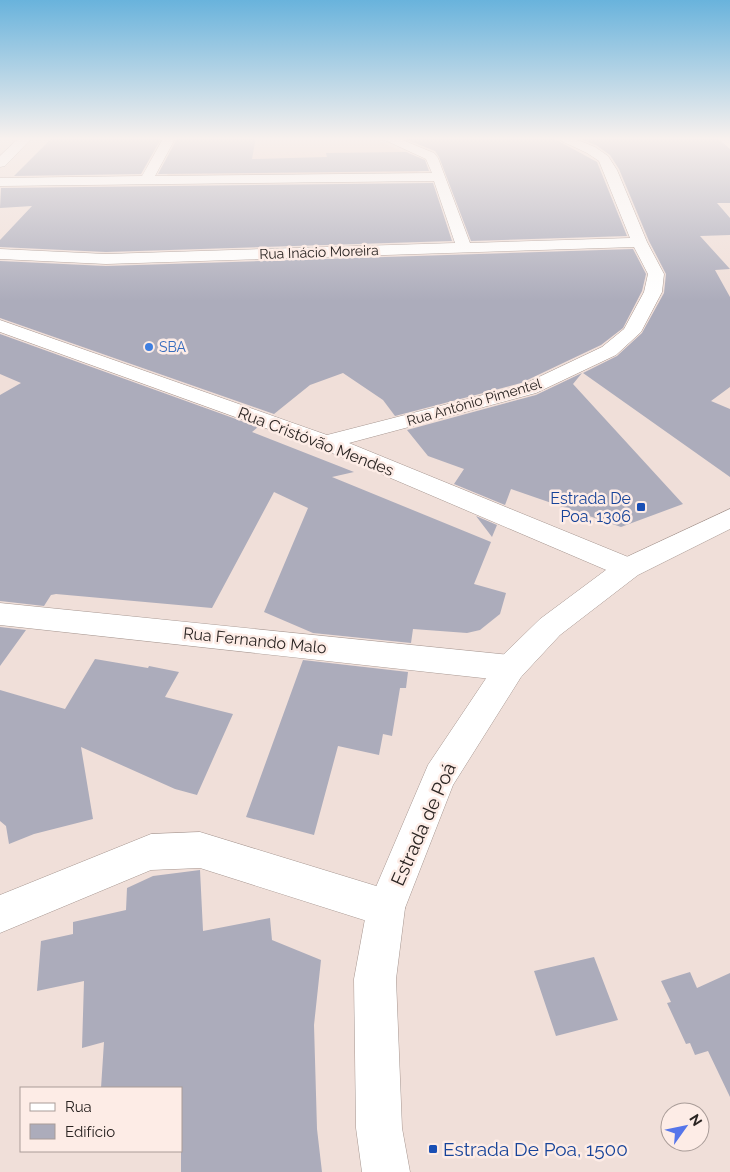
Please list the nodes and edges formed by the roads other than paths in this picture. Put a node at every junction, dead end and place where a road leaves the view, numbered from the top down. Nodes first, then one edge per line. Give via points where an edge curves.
1 (445, 192) edge
2 (619, 192) edge
3 (639, 242) junction
4 (464, 247) junction
5 (0, 254) edge
6 (0, 326) edge
7 (326, 442) junction
8 (730, 518) edge
9 (628, 568) junction
10 (0, 614) edge
11 (510, 668) junction
12 (386, 908) junction
13 (0, 914) edge
14 (386, 1172) edge

1 - 4 street
2 - 3 street, Rua Antônio Pimentel
3 - 4 street, Rua Inácio Moreira
3 - 7 street, Rua Antônio Pimentel via 656,274 656,283 632,332 609,351 530,389
4 - 5 street, Rua Inácio Moreira via 106,258
6 - 7 street, Rua Cristóvão Mendes
7 - 9 street, Rua Cristóvão Mendes
8 - 9 street, Estrada de Poá
9 - 11 street, Estrada de Poá via 550,627
10 - 11 street, Rua Fernando Malo
11 - 12 street, Estrada de Poá via 440,776
12 - 13 street via 200,850 151,852
12 - 14 street, Estrada de Poá via 375,979 379,1128

